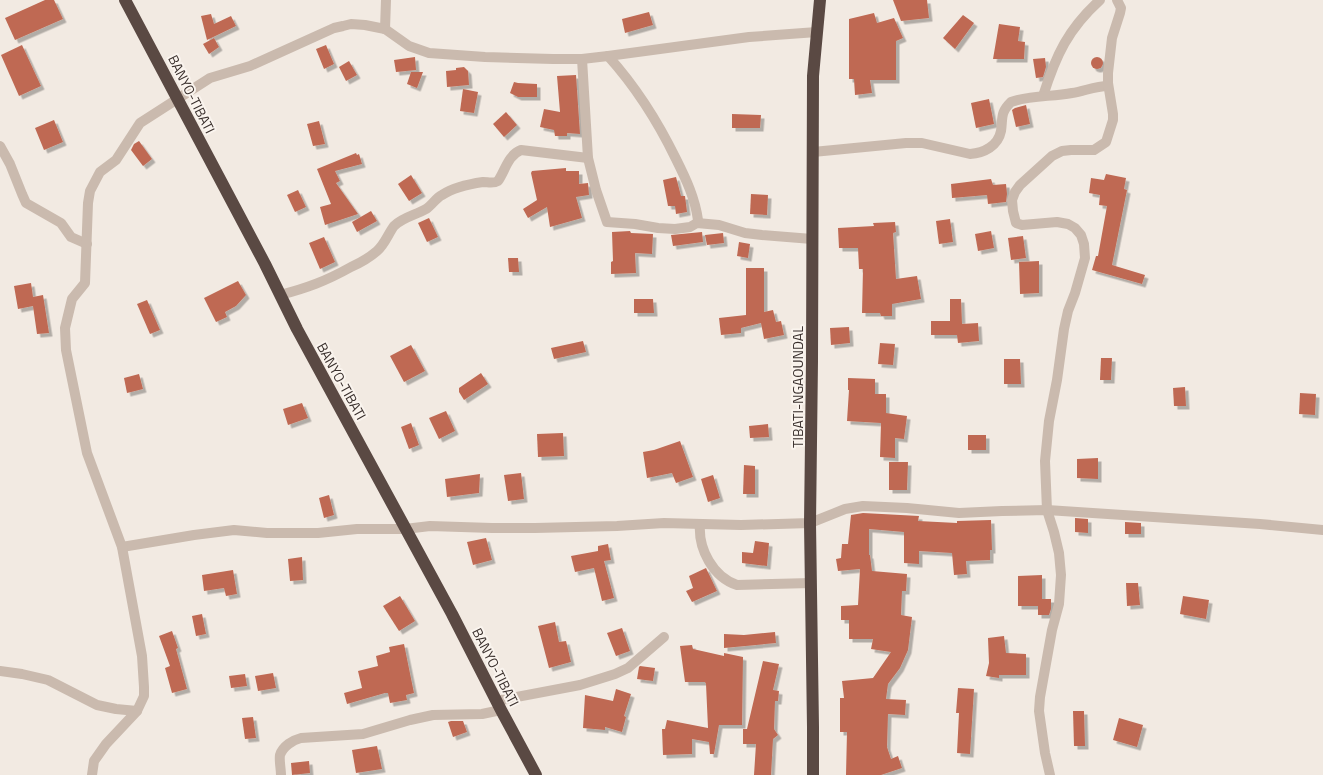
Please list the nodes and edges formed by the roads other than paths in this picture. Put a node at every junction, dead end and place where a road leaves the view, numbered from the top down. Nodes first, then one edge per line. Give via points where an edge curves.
1 (125, 0) edge
2 (386, 0) edge
3 (820, 0) edge
4 (1100, 0) edge
5 (1118, 0) edge
6 (385, 29) junction
7 (817, 32) junction
8 (608, 56) junction
9 (582, 59) junction
10 (1108, 86) junction
11 (1043, 96) junction
12 (178, 97) junction
13 (0, 146) edge
14 (813, 152) junction
15 (588, 158) junction
16 (697, 224) junction
17 (812, 239) junction
18 (87, 244) junction
19 (280, 295) junction
20 (1047, 510) junction
21 (810, 523) junction
22 (700, 524) junction
23 (405, 529) junction
24 (1323, 530) edge
25 (122, 547) junction
26 (811, 583) junction
27 (664, 638) dead end
28 (0, 671) edge
29 (498, 706) junction
30 (136, 711) junction
31 (92, 775) edge
32 (281, 775) edge
33 (536, 775) edge
34 (813, 775) edge
35 (1050, 775) edge

1 - 12 highway, BANYO-TIBATI
2 - 6 street
3 - 7 highway, TIBATI-NGAOUNDAL
4 - 11 street via 1072,30 1055,60
5 - 10 street via 1121,8 1112,38
6 - 9 street via 409,46 429,53
6 - 12 street via 350,24 334,28 250,66 210,78
7 - 8 street via 749,37
7 - 14 highway, TIBATI-NGAOUNDAL via 813,76
8 - 9 street
8 - 16 street via 622,71 666,138 693,198
9 - 15 street
10 - 11 street via 1093,87 1071,94
10 - 20 street via 1113,114 1106,142 1094,150 1062,151 1052,156 1020,185 1012,200 1016,223 1068,224 1081,235 1084,244 1085,258 1064,329 1049,421 1045,462
11 - 14 street via 1011,102 1003,113 1001,131 996,142 978,154 922,143
12 - 18 street via 140,123 116,160 100,172 90,191
12 - 19 highway, BANYO-TIBATI
13 - 18 street via 26,203 61,223 71,237
14 - 17 highway, TIBATI-NGAOUNDAL
15 - 16 street via 607,222 675,229
15 - 19 street via 517,151 495,183 470,184 449,191 426,210 401,220 377,252 311,287
16 - 17 street via 719,225 762,236
17 - 21 highway, TIBATI-NGAOUNDAL
18 - 25 street via 85,283 72,299 65,328 66,350 87,452
19 - 23 highway, BANYO-TIBATI
20 - 21 street via 959,513 863,506 844,508
20 - 24 street
20 - 35 street via 1059,553 1061,575 1060,604 1052,630 1040,697 1045,753
21 - 22 street
21 - 26 highway, TIBATI-NGAOUNDAL
22 - 23 street via 535,528 430,526
22 - 26 street via 700,534 711,564 721,577 729,582 737,585
23 - 25 street via 356,529 290,534 234,530
23 - 29 highway, BANYO-TIBATI via 452,614
25 - 30 street via 144,668 144,696
26 - 34 highway, TIBATI-NGAOUNDAL
27 - 29 street via 628,668 615,674
28 - 30 street via 48,680 97,705
29 - 32 street via 482,714 434,715 363,734 294,740 280,755
29 - 33 highway, BANYO-TIBATI
30 - 31 street via 94,761

